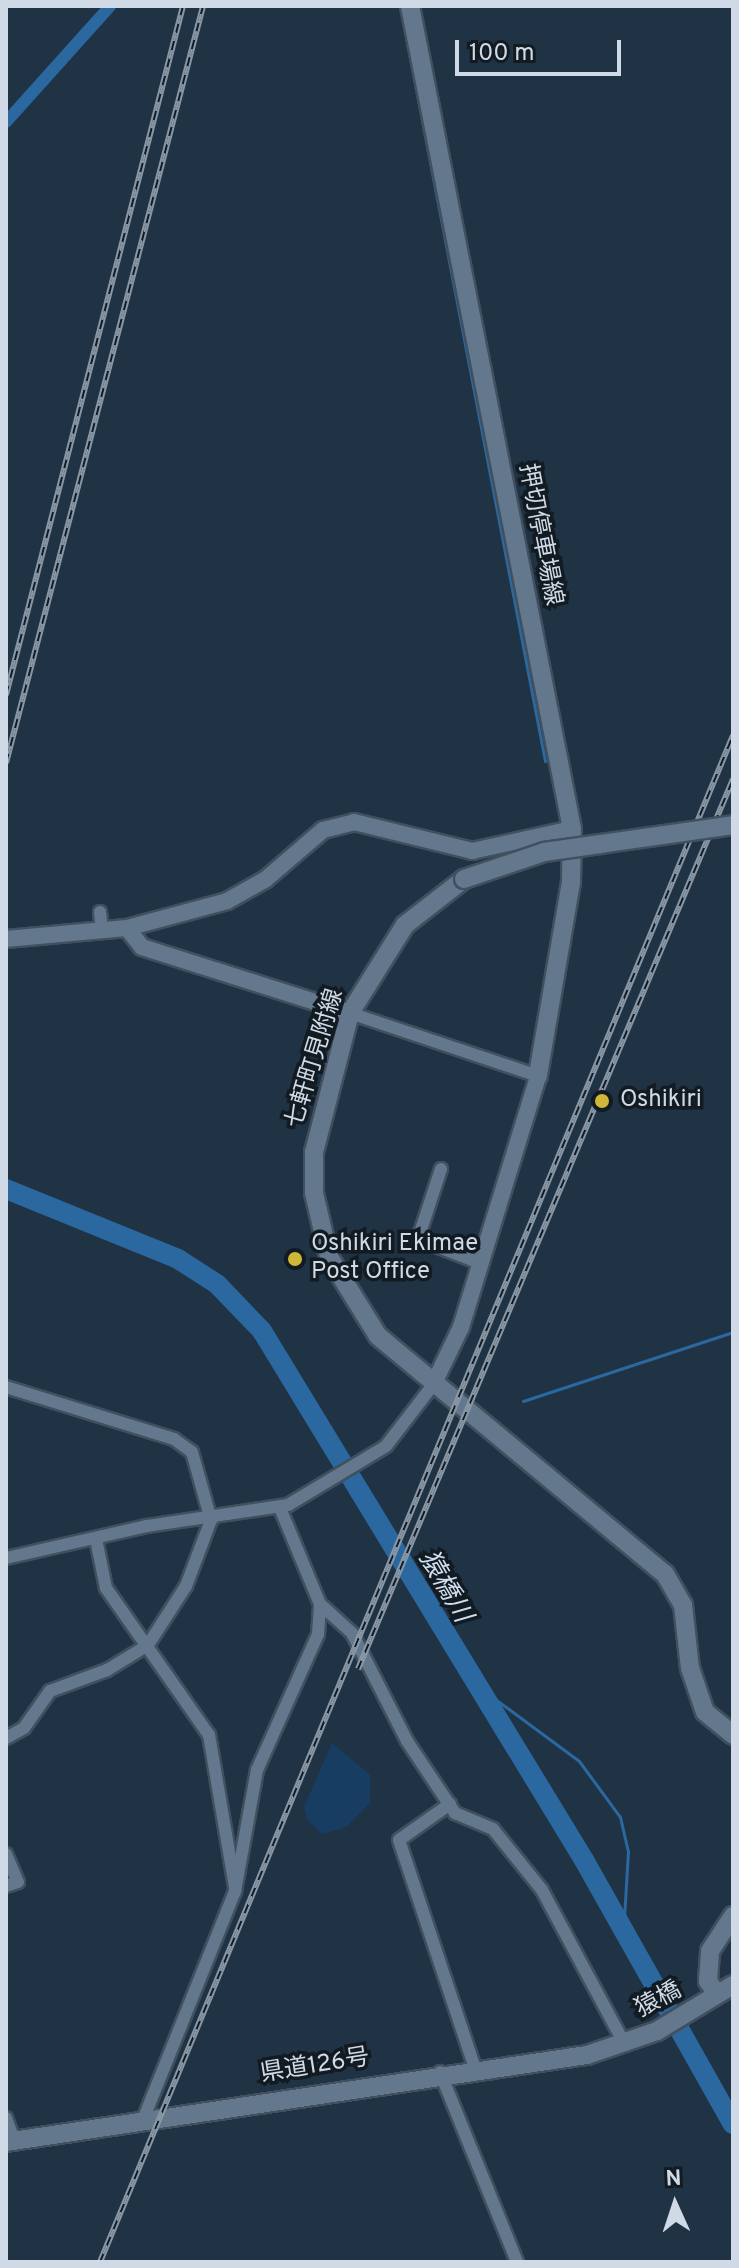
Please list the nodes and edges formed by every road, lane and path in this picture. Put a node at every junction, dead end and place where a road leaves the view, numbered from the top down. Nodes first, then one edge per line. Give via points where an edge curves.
1 (410, 6) edge
2 (733, 825) edge
3 (572, 829) junction
4 (100, 912) dead end
5 (127, 928) junction
6 (102, 931) junction
7 (6, 939) edge
8 (350, 1013) junction
9 (538, 1076) junction
10 (441, 1169) dead end
11 (480, 1263) junction
12 (433, 1385) junction
13 (6, 1387) edge
14 (280, 1508) junction
15 (211, 1520) junction
16 (96, 1539) junction
17 (6, 1558) edge
18 (320, 1604) junction
19 (148, 1645) junction
20 (733, 1735) edge
21 (6, 1738) edge
22 (450, 1804) junction
23 (6, 1854) edge
24 (6, 1886) edge
25 (235, 1891) junction
26 (733, 1916) edge
27 (719, 1994) edge
28 (629, 2044) junction
29 (475, 2068) junction
30 (440, 2072) junction
31 (6, 2118) edge
32 (143, 2120) junction
33 (10, 2141) edge
34 (517, 2262) edge

1 - 3 main road, 押切停車場線
2 - 8 main road, 七軒町見附線, bridge via 544,852 464,879 405,925 373,967
3 - 5 street via 472,851 376,823 337,825 297,848 247,892
3 - 9 main road, 押切停車場線 via 571,882
4 - 6 street
5 - 6 street
5 - 8 street via 142,947
6 - 7 street
8 - 9 street
8 - 12 main road, 七軒町見附線 via 319,1116 317,1214 349,1298 378,1336
9 - 11 street
10 - 11 street via 418,1239
11 - 12 street via 461,1327
12 - 14 street via 386,1446 306,1498
12 - 20 main road, 七軒町見附線 via 665,1574 683,1605 690,1668 705,1712
13 - 15 street via 174,1439 192,1452
14 - 15 street
14 - 18 street
15 - 16 street
15 - 19 street via 186,1586
16 - 17 street
16 - 19 street via 106,1588
18 - 22 street via 352,1633 407,1741
18 - 25 street via 318,1634 257,1770
19 - 21 street via 107,1670 50,1691 24,1728
19 - 25 street via 209,1735
22 - 28 street via 455,1813 493,1829 542,1890
22 - 29 street via 399,1840
23 - 24 street via 18,1882
25 - 32 street
26 - 27 main road via 710,1951 708,1981
27 - 28 main road, 猿橋
28 - 29 main road, 県道126号 via 570,2058
29 - 30 main road, 県道126号
30 - 32 main road, 県道126号
30 - 34 street
31 - 33 street
32 - 33 main road, 県道126号

